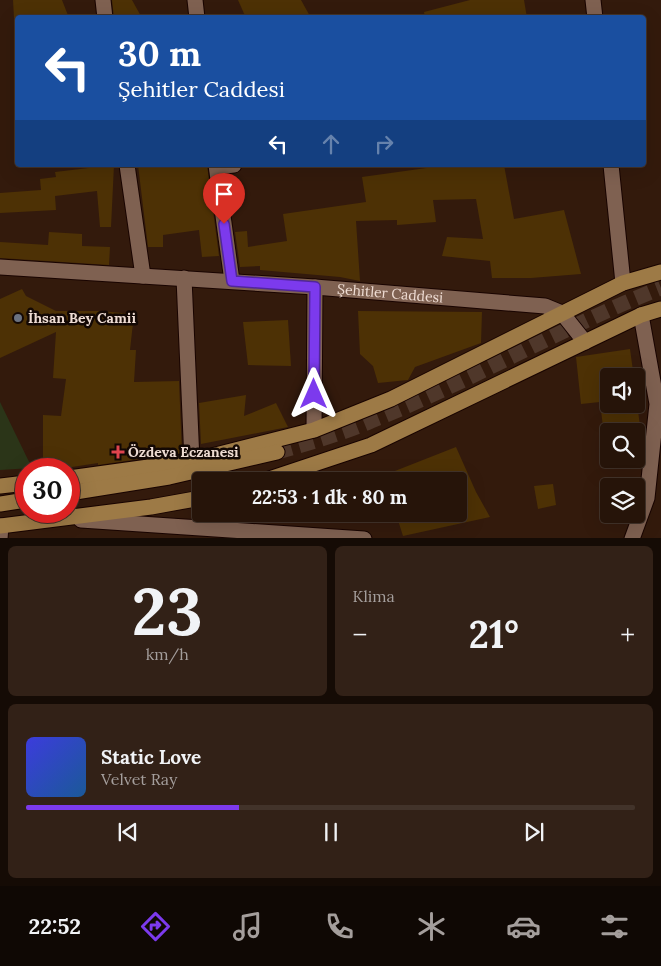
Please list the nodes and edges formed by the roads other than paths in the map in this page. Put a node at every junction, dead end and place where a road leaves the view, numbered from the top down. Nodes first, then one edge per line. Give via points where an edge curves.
1 (103, 0) edge
2 (195, 0) edge
3 (593, 0) edge
4 (105, 15) edge
5 (197, 15) edge
6 (595, 15) edge
7 (127, 167) edge
8 (217, 167) edge
9 (610, 167) edge
10 (0, 267) edge
11 (661, 272) edge
12 (143, 276) junction
13 (184, 278) junction
14 (232, 281) junction
15 (623, 283) junction
16 (315, 287) junction
17 (661, 309) edge
18 (562, 314) junction
19 (641, 315) junction
20 (585, 342) junction
21 (314, 430) junction
22 (277, 452) tunnel mouth
23 (192, 460) junction
24 (290, 472) edge
25 (655, 475) edge
26 (80, 476) edge
27 (15, 484) edge
28 (0, 486) edge
29 (80, 491) edge
30 (192, 500) edge
31 (15, 502) edge
32 (0, 504) edge
33 (80, 517) edge
34 (80, 520) edge
35 (43, 523) edge
36 (0, 530) edge
37 (364, 538) edge
38 (632, 538) edge

1 - 4 street
2 - 5 street
3 - 6 street
7 - 12 street
8 - 14 street
9 - 15 street
10 - 12 street, Şehitler Caddesi
11 - 15 main road
12 - 13 street, Şehitler Caddesi
13 - 14 street, Şehitler Caddesi
13 - 23 street
14 - 16 street, Şehitler Caddesi
15 - 18 main road
16 - 18 street, Şehitler Caddesi via 545,306
16 - 21 street
17 - 19 main road
18 - 20 street
18 - 21 main road via 391,400
19 - 20 main road
19 - 25 street via 657,404
20 - 24 main road via 370,445
21 - 23 main road
22 - 29 main road via 179,475
23 - 26 main road
25 - 38 street
27 - 28 main road
30 - 33 main road
31 - 32 main road
34 - 37 street
35 - 36 main road

